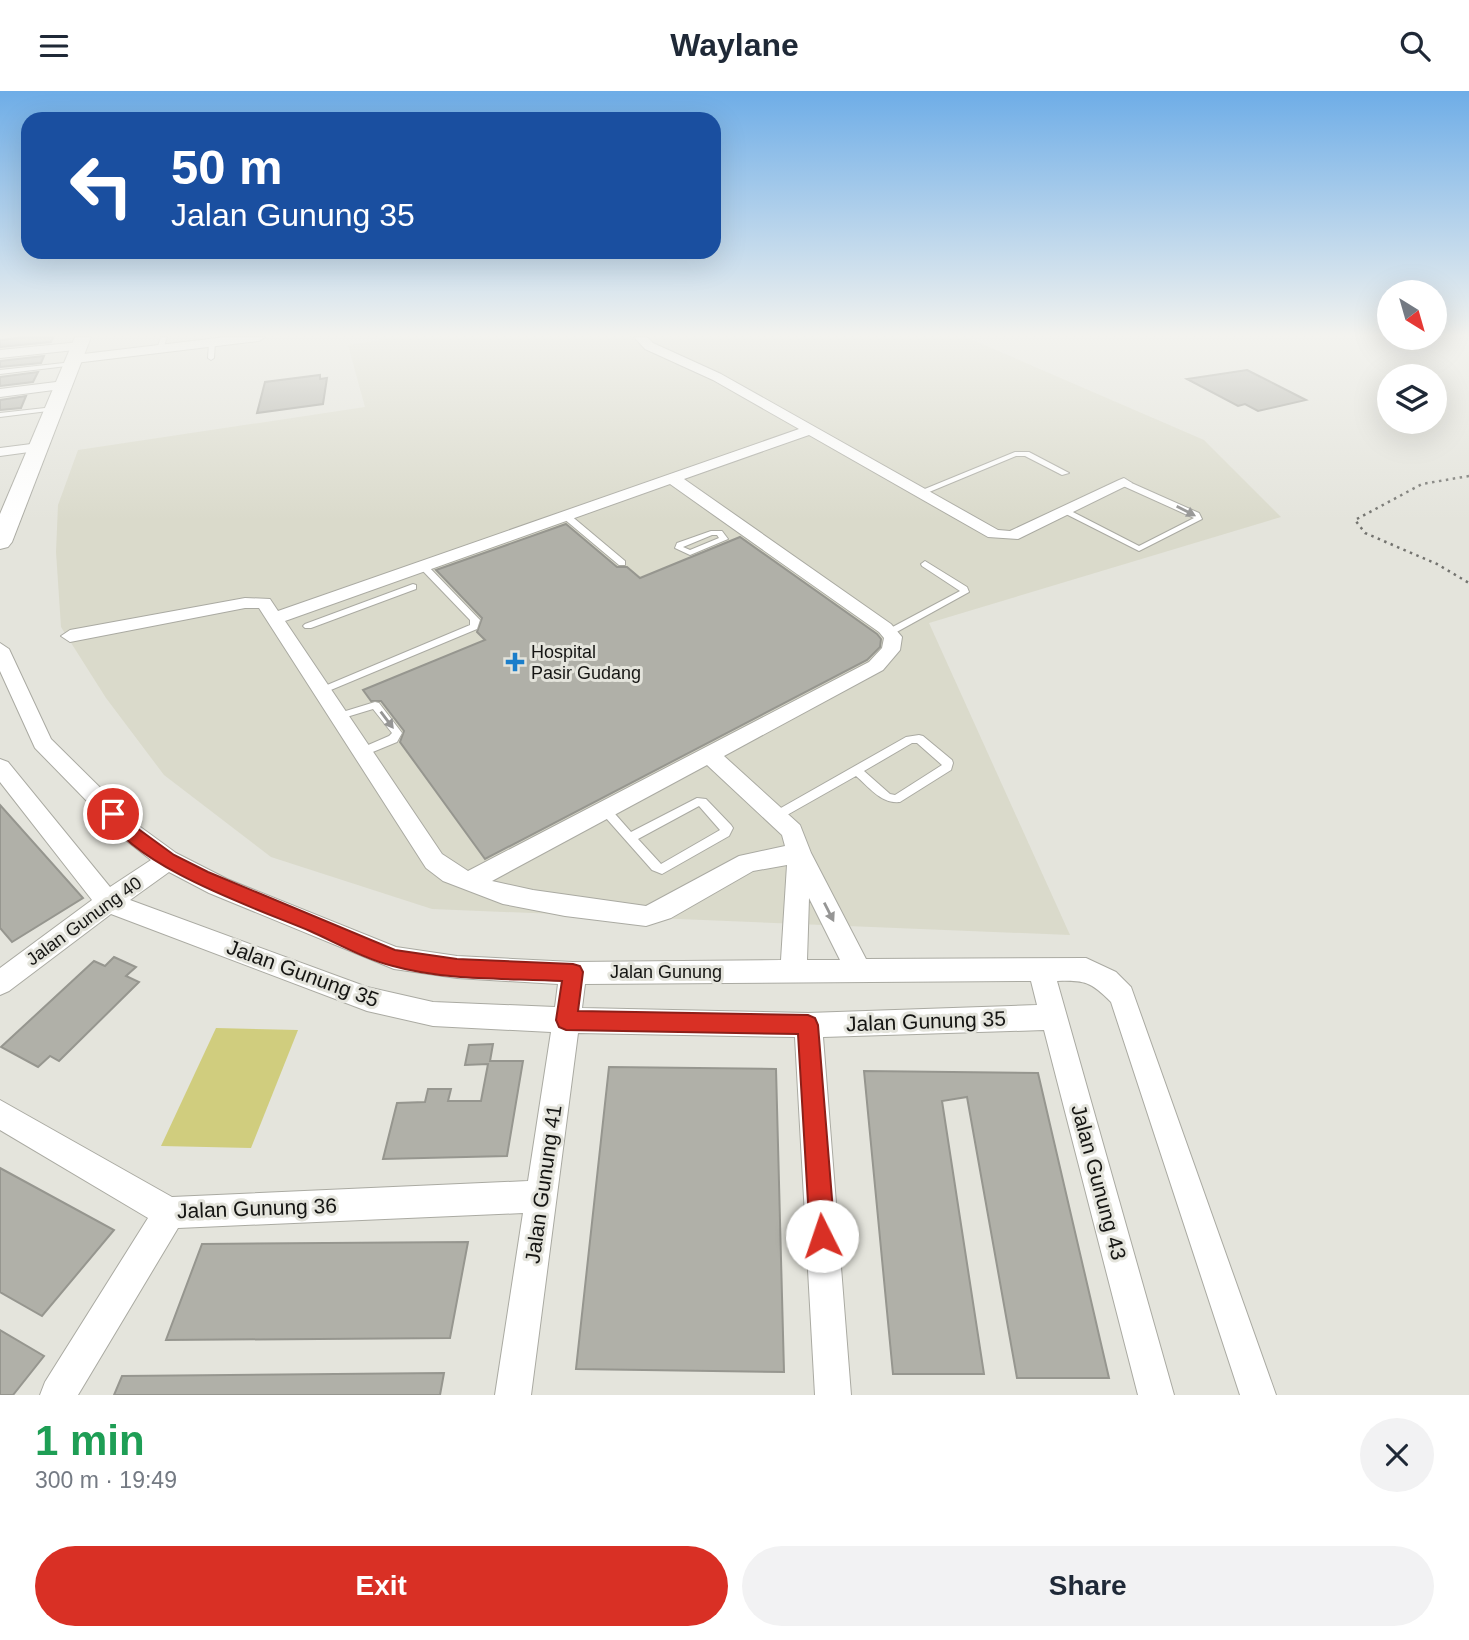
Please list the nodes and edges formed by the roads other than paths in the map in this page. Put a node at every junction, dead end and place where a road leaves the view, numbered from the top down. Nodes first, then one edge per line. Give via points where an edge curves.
1 (58, 398) edge
2 (753, 398) edge
3 (54, 408) junction
4 (0, 415) edge
5 (808, 430) junction
6 (39, 447) junction
7 (0, 452) edge
8 (1065, 473) dead end
9 (672, 478) junction
10 (1124, 483) joint
11 (919, 493) junction
12 (1064, 511) junction
13 (566, 516) junction
14 (741, 527) junction
15 (721, 535) junction
16 (0, 542) edge
17 (622, 563) dead end
18 (925, 564) dead end
19 (423, 566) junction
20 (368, 585) junction
21 (413, 587) dead end
22 (380, 599) junction
23 (275, 618) junction
24 (308, 626) dead end
25 (890, 632) junction
26 (70, 636) dead end
27 (0, 649) edge
28 (0, 656) edge
29 (323, 691) junction
30 (340, 716) junction
31 (363, 752) junction
32 (708, 754) junction
33 (0, 768) edge
34 (856, 770) junction
35 (604, 809) junction
36 (776, 816) junction
37 (630, 838) junction
38 (799, 853) junction
39 (168, 860) junction
40 (469, 882) junction
41 (108, 902) junction
42 (1041, 969) junction
43 (794, 971) junction
44 (859, 971) junction
45 (573, 972) junction
46 (0, 983) edge
47 (1054, 1017) junction
48 (566, 1020) junction
49 (808, 1025) junction
50 (0, 1114) edge
51 (541, 1196) junction
52 (169, 1213) junction
53 (58, 1395) edge
54 (513, 1395) edge
55 (833, 1395) edge
56 (1156, 1395) edge
57 (1258, 1395) edge

1 - 3 street
2 - 5 street
3 - 4 lane
3 - 6 street
5 - 9 street
5 - 11 street
6 - 7 street
6 - 16 street
8 - 11 lane via 1019,453
9 - 13 street
9 - 14 street
10 - 12 street
10 -> 12 lane via 1198,519 1139,549
11 - 12 street via 999,536 1012,536
13 - 17 lane
13 - 19 street
14 - 15 lane
14 - 25 street
15 - 15 lane via 723,540 690,554 679,548 712,533
18 - 25 lane via 965,592
19 - 20 street
19 - 29 lane via 475,620 474,627
20 - 22 lane
20 - 23 street
21 - 22 lane
22 - 24 lane
23 - 26 street via 264,603 254,601
23 - 29 street
25 - 32 street via 894,644 876,666
27 - 28 street, Jalan Gunung
28 - 39 street, Jalan Gunung via 43,743 131,832
29 - 30 street
30 - 31 street
30 -> 31 lane via 374,705 397,733
31 - 40 street via 434,861
32 - 35 street
32 - 36 street
33 - 41 street
34 - 34 lane via 915,739 948,763 896,799 887,797
34 - 36 lane
35 - 37 lane
35 - 40 street
36 - 38 street via 792,831
37 - 37 lane via 662,869 727,828 697,802
38 - 40 street via 747,863 646,916 505,895
38 - 43 street
38 -> 44 street
39 - 41 street, Jalan Gunung 40
39 - 45 street, Jalan Gunung via 218,886 394,958 457,968
41 - 46 street, Jalan Gunung 40
41 - 48 street, Jalan Gunung 35 via 367,999 433,1014
42 - 44 street, Jalan Gunung
42 - 47 street, Jalan Gunung 43
42 - 57 street, Jalan Gunung via 1086,969 1122,995
43 - 44 street, Jalan Gunung
43 - 45 street, Jalan Gunung
45 - 48 street, Jalan Gunung 41
47 - 49 street, Jalan Gunung 35
47 - 56 street, Jalan Gunung 43
48 - 49 street, Jalan Gunung 35
48 - 51 street, Jalan Gunung 41
49 - 55 street
50 - 52 street, Jalan Gunung 36
51 - 52 street, Jalan Gunung 36
51 - 54 street, Jalan Gunung 41
52 - 53 street

